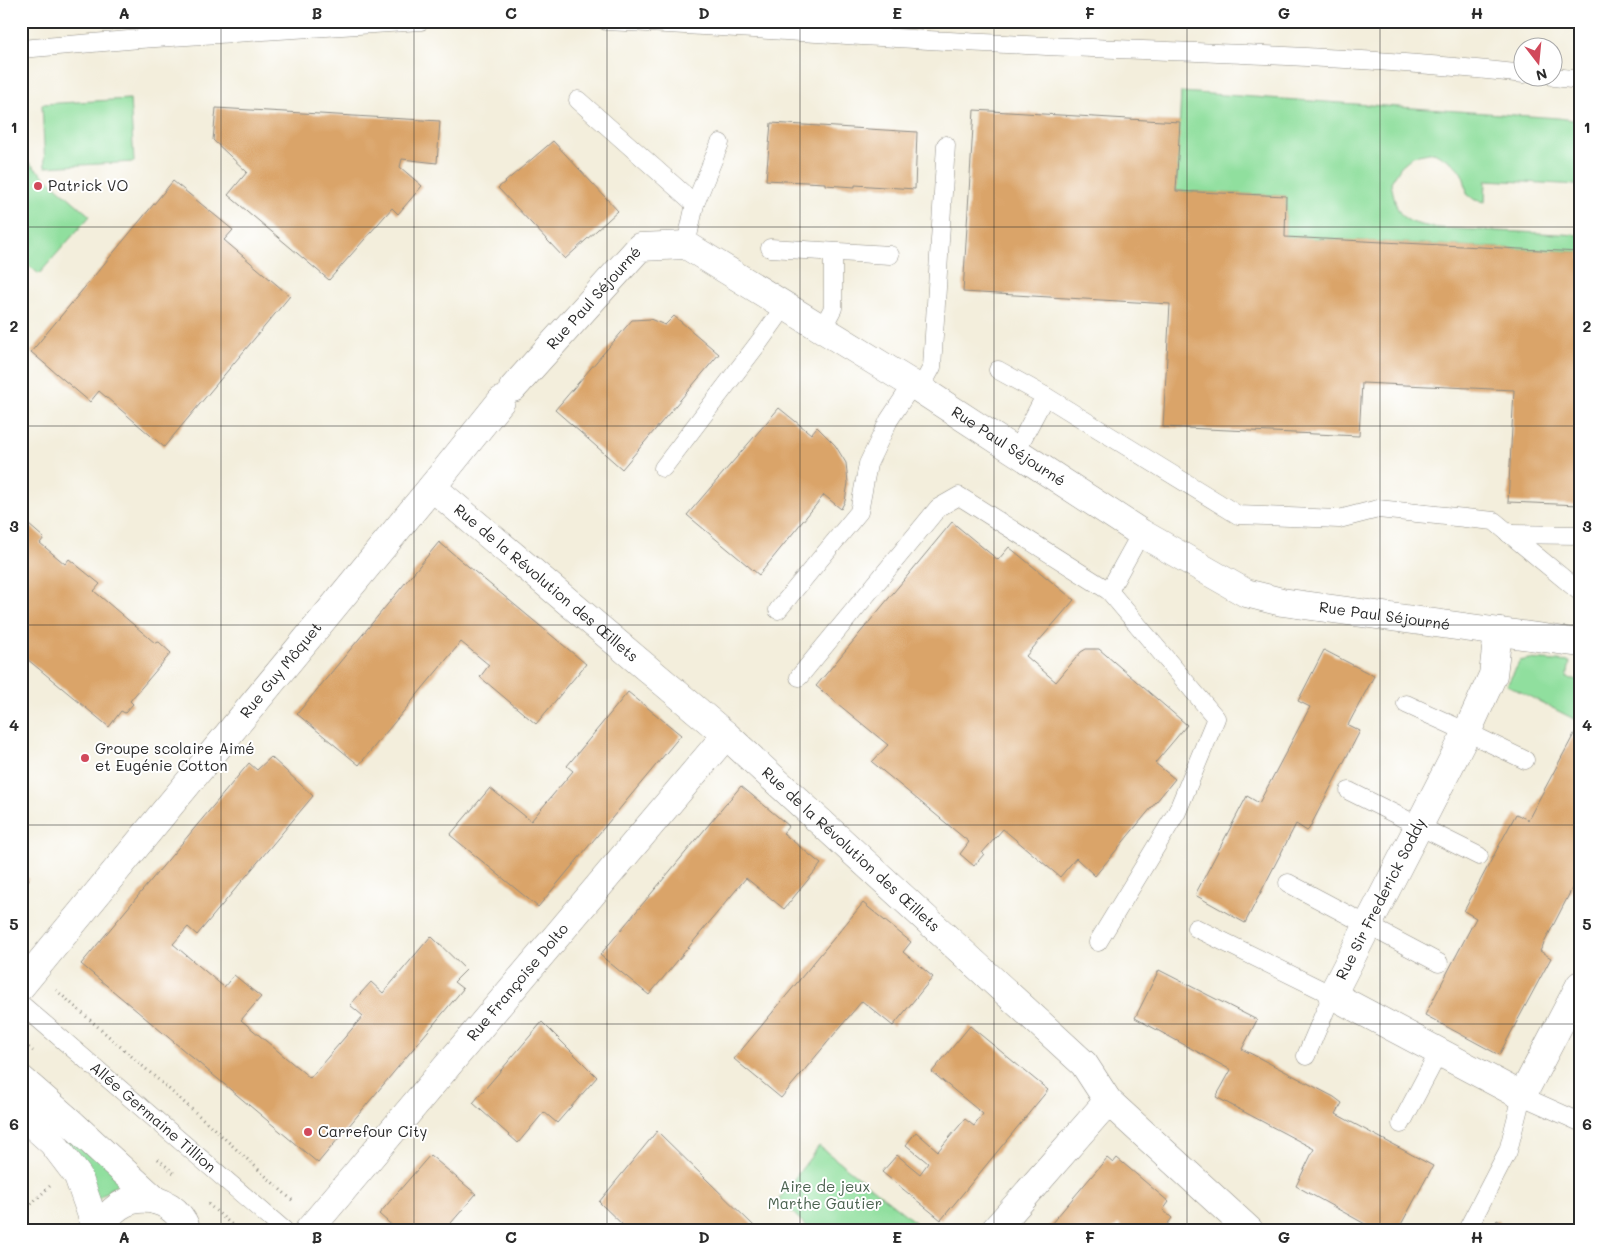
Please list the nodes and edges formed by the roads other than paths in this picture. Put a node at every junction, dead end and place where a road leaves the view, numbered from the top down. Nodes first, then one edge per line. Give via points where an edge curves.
1 (421, 21) edge
2 (606, 21) edge
3 (21, 49) edge
4 (1514, 73) edge
5 (1564, 78) edge
6 (1580, 80) edge
7 (578, 100) dead end
8 (720, 143) dead end
9 (946, 144) dead end
10 (695, 204) junction
11 (686, 245) junction
12 (770, 248) dead end
13 (833, 252) junction
14 (890, 255) dead end
15 (785, 306) junction
16 (822, 329) junction
17 (998, 370) dead end
18 (916, 387) junction
19 (507, 395) joint
20 (1045, 396) junction
21 (1016, 451) junction
22 (663, 468) dead end
23 (432, 487) junction
24 (1141, 533) junction
25 (1509, 534) junction
26 (1580, 535) edge
27 (1109, 591) junction
28 (1580, 592) edge
29 (778, 610) dead end
30 (1498, 632) junction
31 (1580, 643) edge
32 (799, 676) dead end
33 (1406, 704) dead end
34 (1467, 732) junction
35 (726, 735) junction
36 (1524, 760) dead end
37 (1349, 791) dead end
38 (1419, 826) junction
39 (1479, 856) dead end
40 (1288, 883) dead end
41 (1368, 925) junction
42 (1196, 928) dead end
43 (1098, 942) dead end
44 (1439, 962) dead end
45 (28, 978) edge
46 (1580, 985) edge
47 (1332, 995) junction
48 (21, 1004) edge
49 (1438, 1052) junction
50 (1306, 1056) dead end
51 (21, 1079) edge
52 (1522, 1096) junction
53 (1108, 1100) junction
54 (21, 1114) edge
55 (1580, 1122) edge
56 (1400, 1124) dead end
57 (155, 1200) junction
58 (281, 1227) edge
59 (316, 1227) edge
60 (97, 1230) edge
61 (101, 1230) edge
62 (187, 1230) edge
63 (995, 1230) edge
64 (1249, 1230) edge
65 (1467, 1230) edge

1 - 3 lane
2 - 4 lane via 904,40 1336,59
5 - 6 lane
7 - 10 lane
8 - 10 lane
9 - 18 lane via 932,367
10 - 11 lane
11 - 15 street, Rue Paul Séjourné
11 - 19 street, Rue Paul Séjourné via 640,247
12 - 13 lane
13 - 14 lane
13 - 16 lane via 833,308
15 - 16 street, Rue Paul Séjourné
15 - 22 lane
16 - 18 street, Rue Paul Séjourné
17 - 20 lane
18 - 21 street, Rue Paul Séjourné
18 - 29 lane via 889,420 868,464 858,512
19 - 23 street, Rue Guy Môquet
20 - 21 lane
20 - 25 lane via 1238,515 1339,520 1378,509 1494,521
21 - 24 street, Rue Paul Séjourné
23 - 35 street, Rue de la Révolution des Œillets
23 - 45 street, Rue Guy Môquet
24 - 27 lane
24 - 30 street, Rue Paul Séjourné via 1246,593 1282,602
25 - 26 lane
25 - 28 lane
27 - 32 lane via 959,496 938,508
27 - 43 lane via 1216,718 1177,812
30 - 31 street, Rue Paul Séjourné
30 - 34 street, Rue Sir Frederick Soddy via 1493,676
33 - 34 lane
34 - 36 lane
34 - 38 street, Rue Sir Frederick Soddy
35 - 53 street, Rue de la Révolution des Œillets via 1084,1064
35 - 59 street, Rue Françoise Dolto
37 - 38 lane
38 - 39 lane
38 - 41 street, Rue Sir Frederick Soddy
40 - 41 lane
41 - 44 lane
41 - 47 street, Rue Sir Frederick Soddy
42 - 47 lane
46 - 52 street
47 - 49 street, Rue Sir Frederick Soddy
47 - 50 lane
48 - 58 lane, Allée Germaine Tillion
49 - 52 street, Rue Sir Frederick Soddy
49 - 56 lane
51 - 57 street
52 - 55 lane
52 - 65 lane via 1508,1151
53 - 63 street
53 - 64 street, Rue de la Révolution des Œillets
54 - 60 street via 52,1142 78,1176
57 - 61 street via 140,1198 113,1210
57 - 62 street via 177,1212

